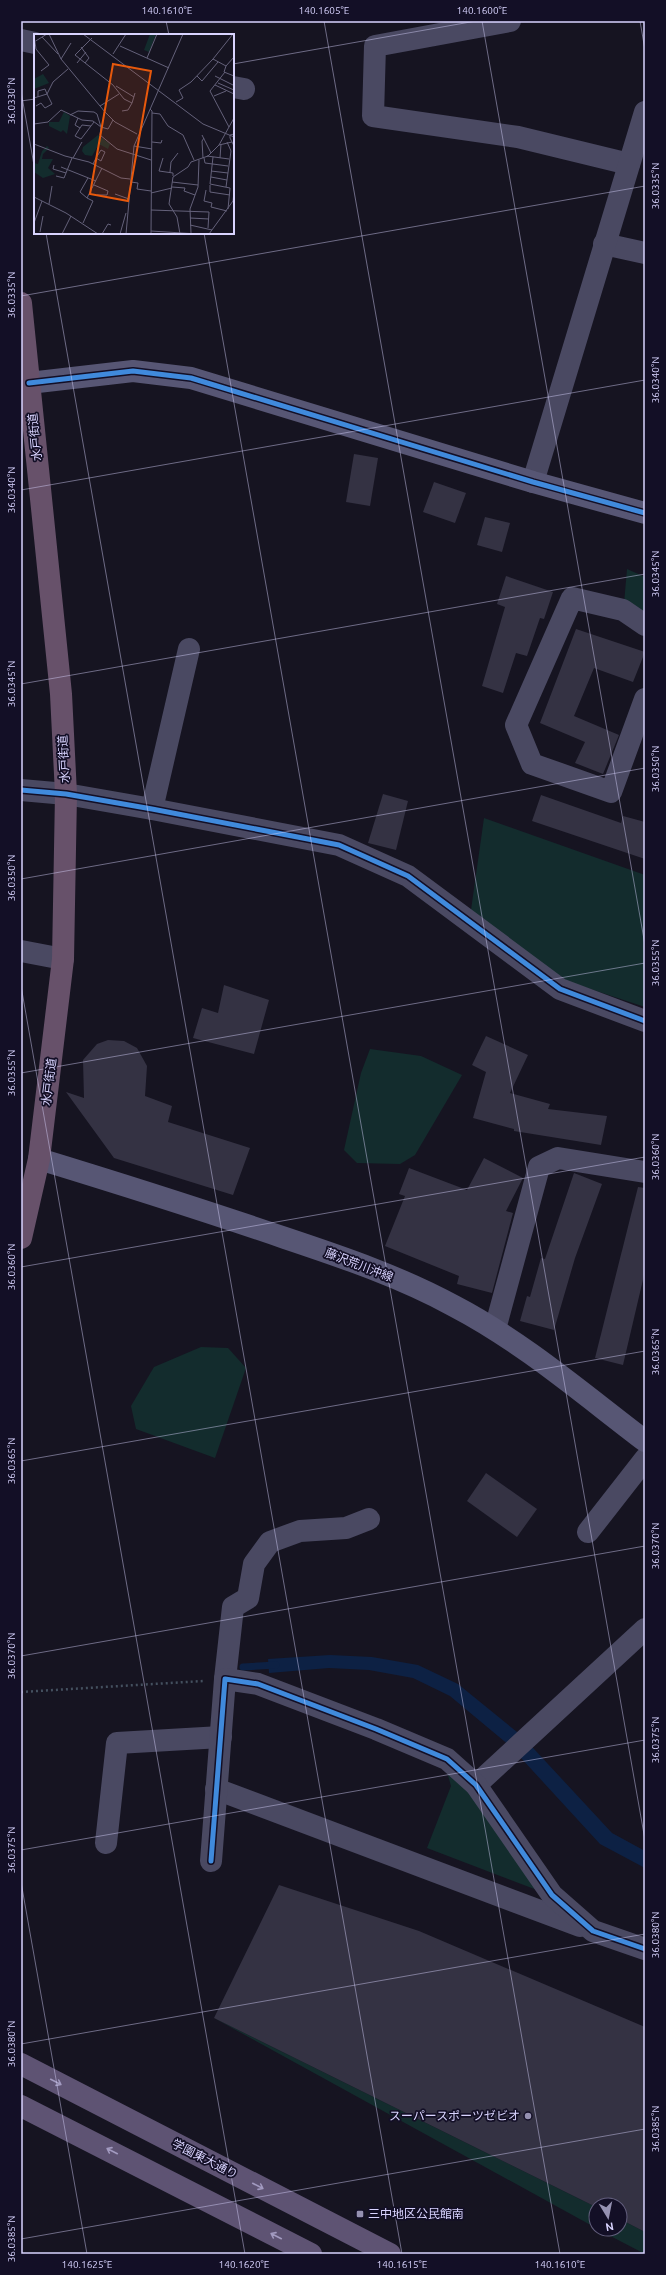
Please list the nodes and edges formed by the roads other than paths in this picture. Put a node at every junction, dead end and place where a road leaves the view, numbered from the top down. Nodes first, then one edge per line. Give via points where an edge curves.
1 (510, 21) edge
2 (21, 40) edge
3 (34, 43) edge
4 (645, 112) edge
5 (629, 164) junction
6 (604, 244) junction
7 (645, 253) edge
8 (21, 303) edge
9 (23, 337) edge
10 (29, 383) junction
11 (533, 482) junction
12 (645, 513) edge
13 (645, 625) edge
14 (189, 650) dead end
15 (645, 698) edge
16 (21, 790) edge
17 (66, 794) junction
18 (152, 809) junction
19 (21, 951) edge
20 (63, 959) junction
21 (645, 1022) edge
22 (39, 1160) junction
23 (645, 1172) edge
24 (21, 1238) edge
25 (495, 1329) junction
26 (645, 1441) edge
27 (645, 1459) edge
28 (369, 1519) dead end
29 (588, 1532) dead end
30 (645, 1629) edge
31 (225, 1679) junction
32 (221, 1737) junction
33 (476, 1786) junction
34 (216, 1789) junction
35 (106, 1843) dead end
36 (210, 1861) dead end
37 (593, 1931) junction
38 (645, 1949) edge
39 (21, 2064) edge
40 (21, 2106) edge
41 (311, 2254) edge
42 (390, 2254) edge

1 - 5 street via 375,46 373,116 518,137
2 - 3 street
4 - 5 street
5 - 6 street
6 - 7 street
6 - 11 street
8 - 9 highway, 水戸街道
9 - 10 highway, 水戸街道
10 - 11 main road via 133,371 191,378
10 - 17 highway, 水戸街道 via 61,694
11 - 12 main road
13 - 15 street via 623,610 572,598 516,725 532,764 611,792
14 - 18 street
16 - 17 street
17 - 18 street
17 - 20 highway, 水戸街道
18 - 21 street via 339,845 408,876 560,989
19 - 20 street
20 - 22 highway, 水戸街道
22 - 24 highway, 水戸街道
22 - 25 main road, 藤沢荒川沖線 via 206,1211 325,1251 454,1305
23 - 25 street via 558,1158 539,1167
25 - 26 main road, 藤沢荒川沖線
27 - 29 street
28 - 31 street via 346,1528 300,1531 270,1542 254,1564 248,1598 233,1608
30 - 33 street
31 - 32 street
31 - 33 street via 258,1684 412,1744 447,1759
32 - 34 street
32 - 35 street via 117,1744
33 - 37 street via 552,1895
34 - 36 street
34 - 37 street
37 - 38 street
39 -> 42 main road, 学園東大通り
41 -> 40 main road

